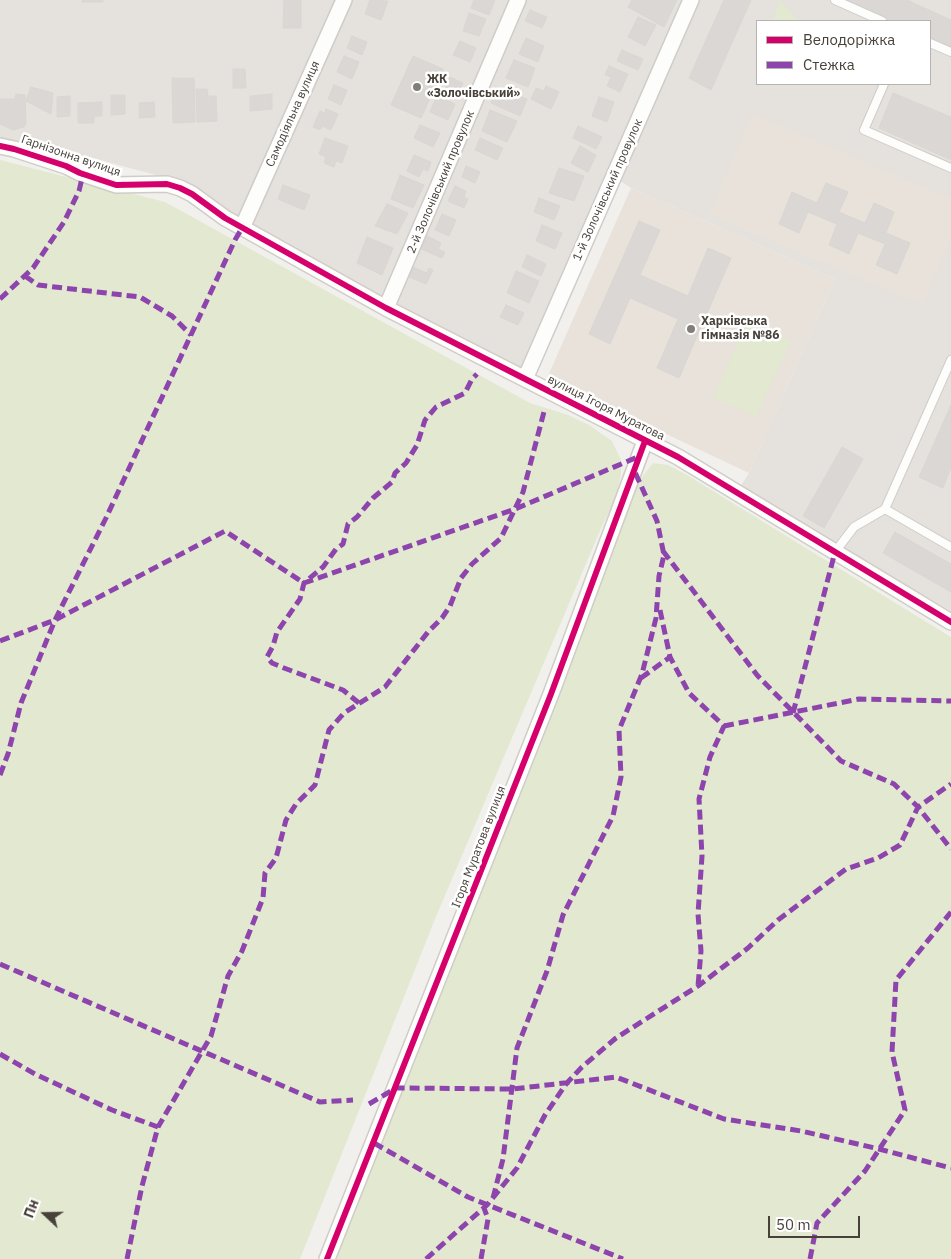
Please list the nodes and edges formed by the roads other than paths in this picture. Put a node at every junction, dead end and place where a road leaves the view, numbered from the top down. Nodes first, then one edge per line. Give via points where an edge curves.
1 (344, 0) edge
2 (518, 0) edge
3 (690, 0) edge
4 (835, 0) edge
5 (880, 20) edge
6 (931, 43) edge
7 (951, 52) edge
8 (884, 85) edge
9 (0, 146) edge
10 (951, 168) edge
11 (242, 228) junction
12 (386, 308) junction
13 (951, 360) edge
14 (525, 380) junction
15 (645, 441) junction
16 (885, 509) junction
17 (951, 547) edge
18 (835, 552) junction
19 (951, 622) edge
20 (327, 1259) edge

1 - 11 street, Самодіяльна вулиця
2 - 12 street, 2-й Золочівський провулок
3 - 14 street, 1-й Золочівський провулок
4 - 5 lane
6 - 7 lane
8 - 10 lane via 864,130
9 - 11 street, Гарнізонна вулиця via 116,185 167,184 180,188
11 - 12 street, вулиця Ігоря Муратова
12 - 14 street, вулиця Ігоря Муратова
13 - 16 lane
14 - 15 street, вулиця Ігоря Муратова
15 - 18 street, вулиця Ігоря Муратова via 678,457
15 - 20 street, Ігоря Муратова вулиця via 548,703
16 - 17 lane
16 - 18 lane via 854,526
18 - 19 street, вулиця Ігоря Муратова

